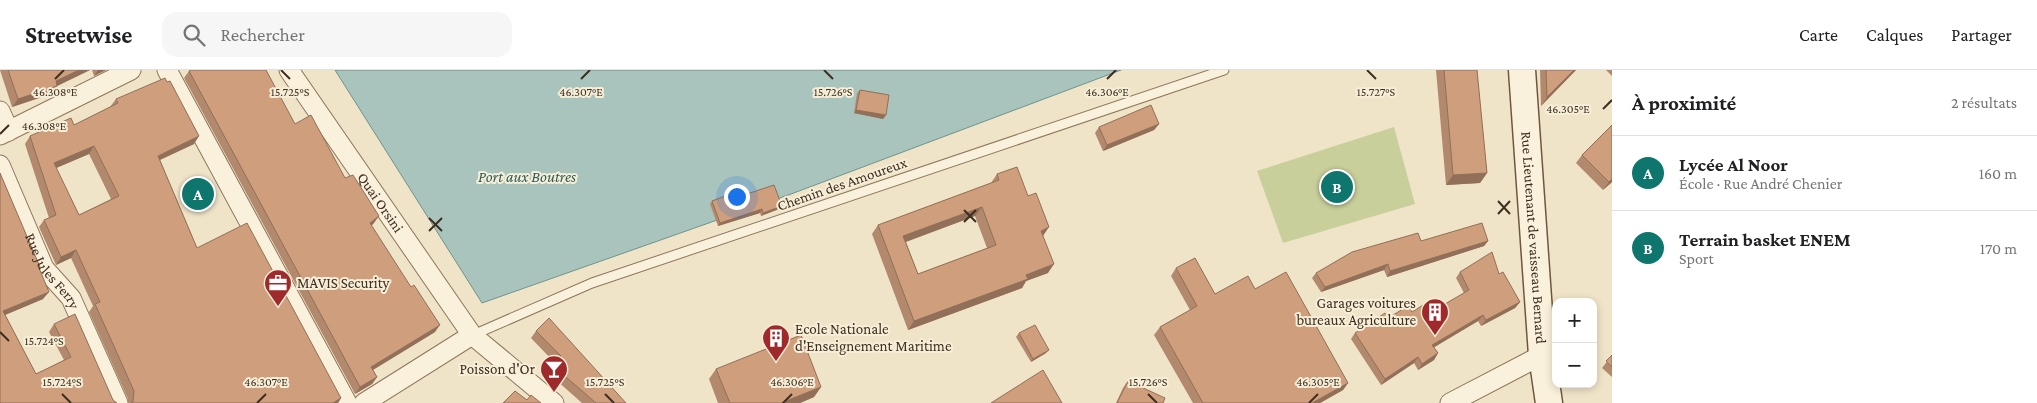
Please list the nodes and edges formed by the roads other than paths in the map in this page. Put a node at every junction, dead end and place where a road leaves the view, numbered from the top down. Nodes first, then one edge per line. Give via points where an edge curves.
1 (131, 70) edge
2 (167, 70) edge
3 (290, 70) edge
4 (1224, 70) edge
5 (1522, 70) edge
6 (0, 111) edge
7 (4, 133) edge
8 (0, 165) edge
9 (472, 335) junction
10 (1542, 355) junction
11 (118, 403) edge
12 (347, 403) edge
13 (364, 403) edge
14 (554, 403) edge
15 (1450, 403) edge
16 (1549, 403) edge

1 - 7 street
2 - 12 street
3 - 9 street, Quai Orsini
4 - 9 lane, Chemin des Amoureux via 592,283
5 - 10 street, Rue Lieutenant de vaisseau Bernard
6 - 7 street
8 - 11 street, Rue Jules Ferry via 44,268 71,298
9 - 13 street
9 - 14 street, Quai Orsini
10 - 15 street
10 - 16 street, Rue Lieutenant de vaisseau Bernard

